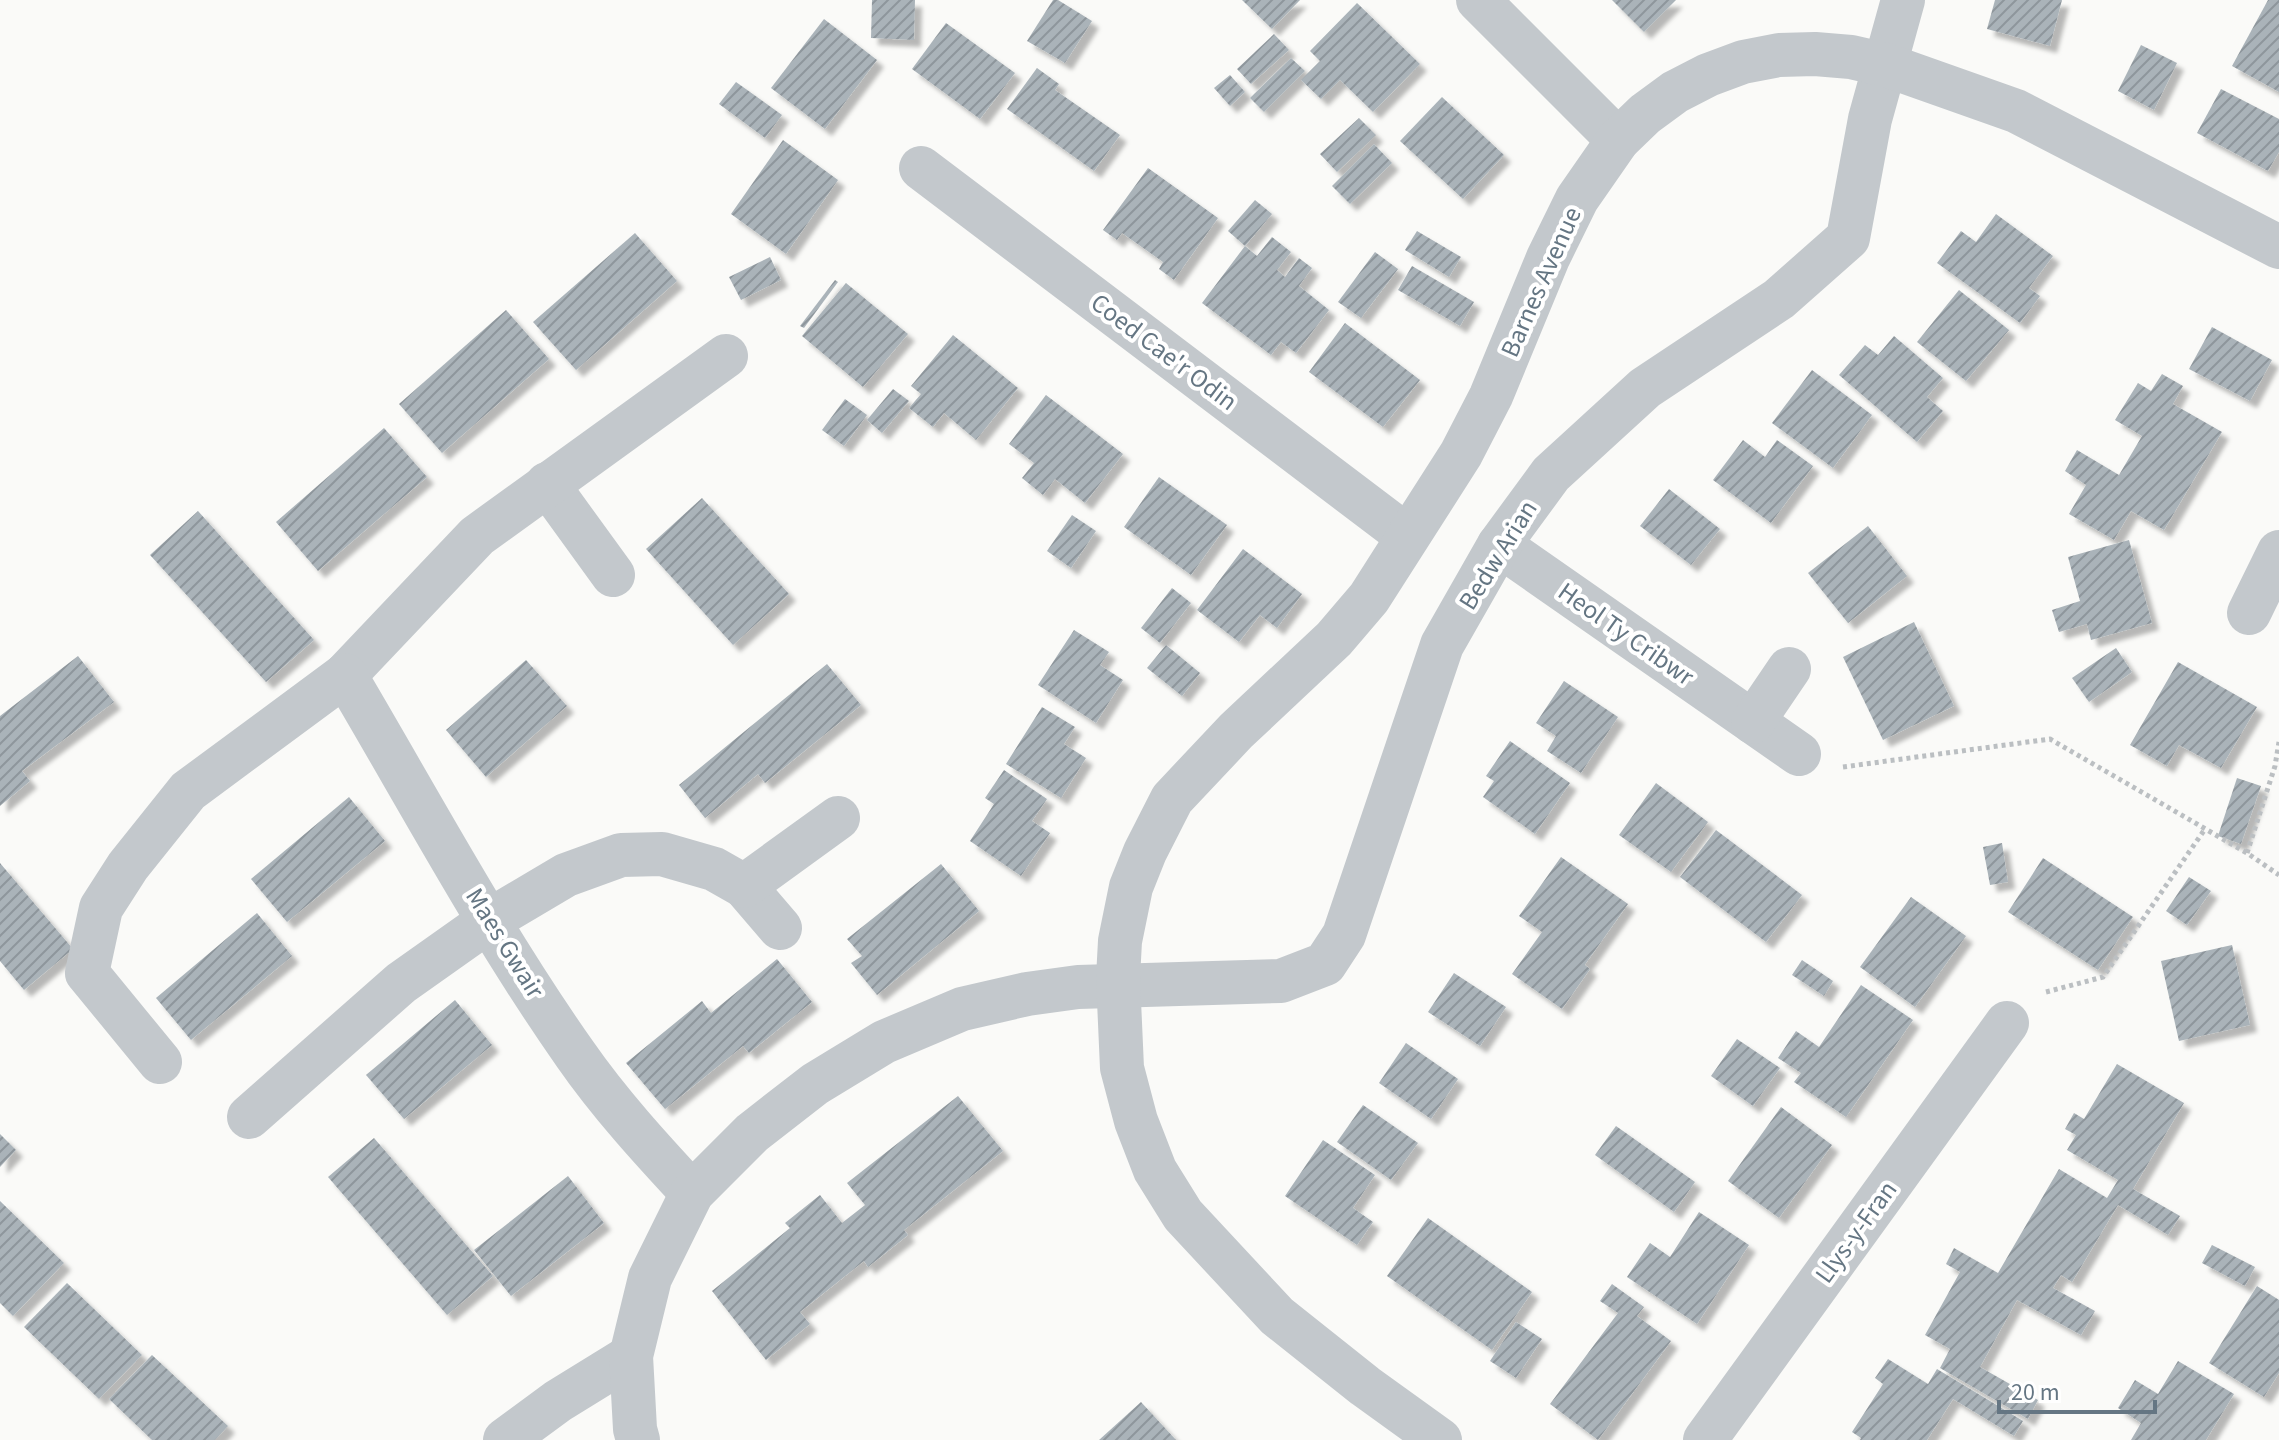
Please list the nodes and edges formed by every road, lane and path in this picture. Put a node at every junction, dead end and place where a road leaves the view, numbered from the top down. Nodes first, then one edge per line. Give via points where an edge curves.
1 (1478, 0) edge
2 (1903, 0) edge
3 (1886, 65) junction
4 (1618, 140) junction
5 (921, 168) dead end
6 (2279, 247) edge
7 (726, 356) dead end
8 (547, 484) junction
9 (1407, 536) junction
10 (1499, 545) junction
11 (2277, 563) edge
12 (613, 575) dead end
13 (2249, 613) dead end
14 (1789, 669) dead end
15 (345, 675) junction
16 (1753, 722) junction
17 (2279, 742) edge
18 (1799, 754) joint
19 (838, 818) dead end
20 (2205, 829) junction
21 (2247, 853) junction
22 (2279, 875) edge
23 (744, 886) junction
24 (490, 920) junction
25 (780, 928) dead end
26 (1120, 988) junction
27 (2007, 1023) joint
28 (160, 1062) dead end
29 (249, 1117) dead end
30 (692, 1193) junction
31 (631, 1356) junction
32 (505, 1440) edge
33 (638, 1440) edge
34 (1440, 1440) edge
35 (1705, 1440) edge

1 - 4 street
2 - 3 street, Bedw Arian
3 - 4 street, Barnes Avenue via 1815,54 1743,62 1675,92
3 - 6 street, Barnes Avenue via 2016,111
3 - 10 street, Bedw Arian via 1870,119 1848,238 1779,299 1645,388 1551,474
4 - 9 street, Barnes Avenue via 1577,199 1461,454
5 - 9 street, Coed Cae'r Odin
7 - 8 street
8 - 12 street
8 - 15 street via 477,536
9 - 26 street, Barnes Avenue via 1369,598 1334,639 1172,799 1131,887 1120,941
10 - 16 street, Heol Ty Cribwr
10 - 26 street, Bedw Arian via 1442,645 1344,935 1325,964 1281,981
11 - 13 street
14 - 16 street
15 - 24 street, Maes Gwair
15 - 28 street via 188,791 101,908 87,973
16 - 18 street, Heol Ty Cribwr
17 - 21 path
18 - 20 path via 1836,768 2050,739
19 - 23 street
20 - 21 path
20 - 27 path via 2103,977 2032,996
21 - 22 path
23 - 24 street via 714,869 662,854 621,855 566,875
23 - 25 street
24 - 29 street via 401,983
24 - 30 street, Maes Gwair via 576,1055
26 - 30 street, Bedw Arian via 1027,994 962,1009 884,1042 790,1103
26 - 34 street, Barnes Avenue via 1122,1068 1129,1095 1155,1170 1183,1215 1277,1316
27 - 35 street, Llys-y-Fran
30 - 31 street, Bedw Arian via 650,1278
31 - 32 street
31 - 33 street, Bedw Arian

